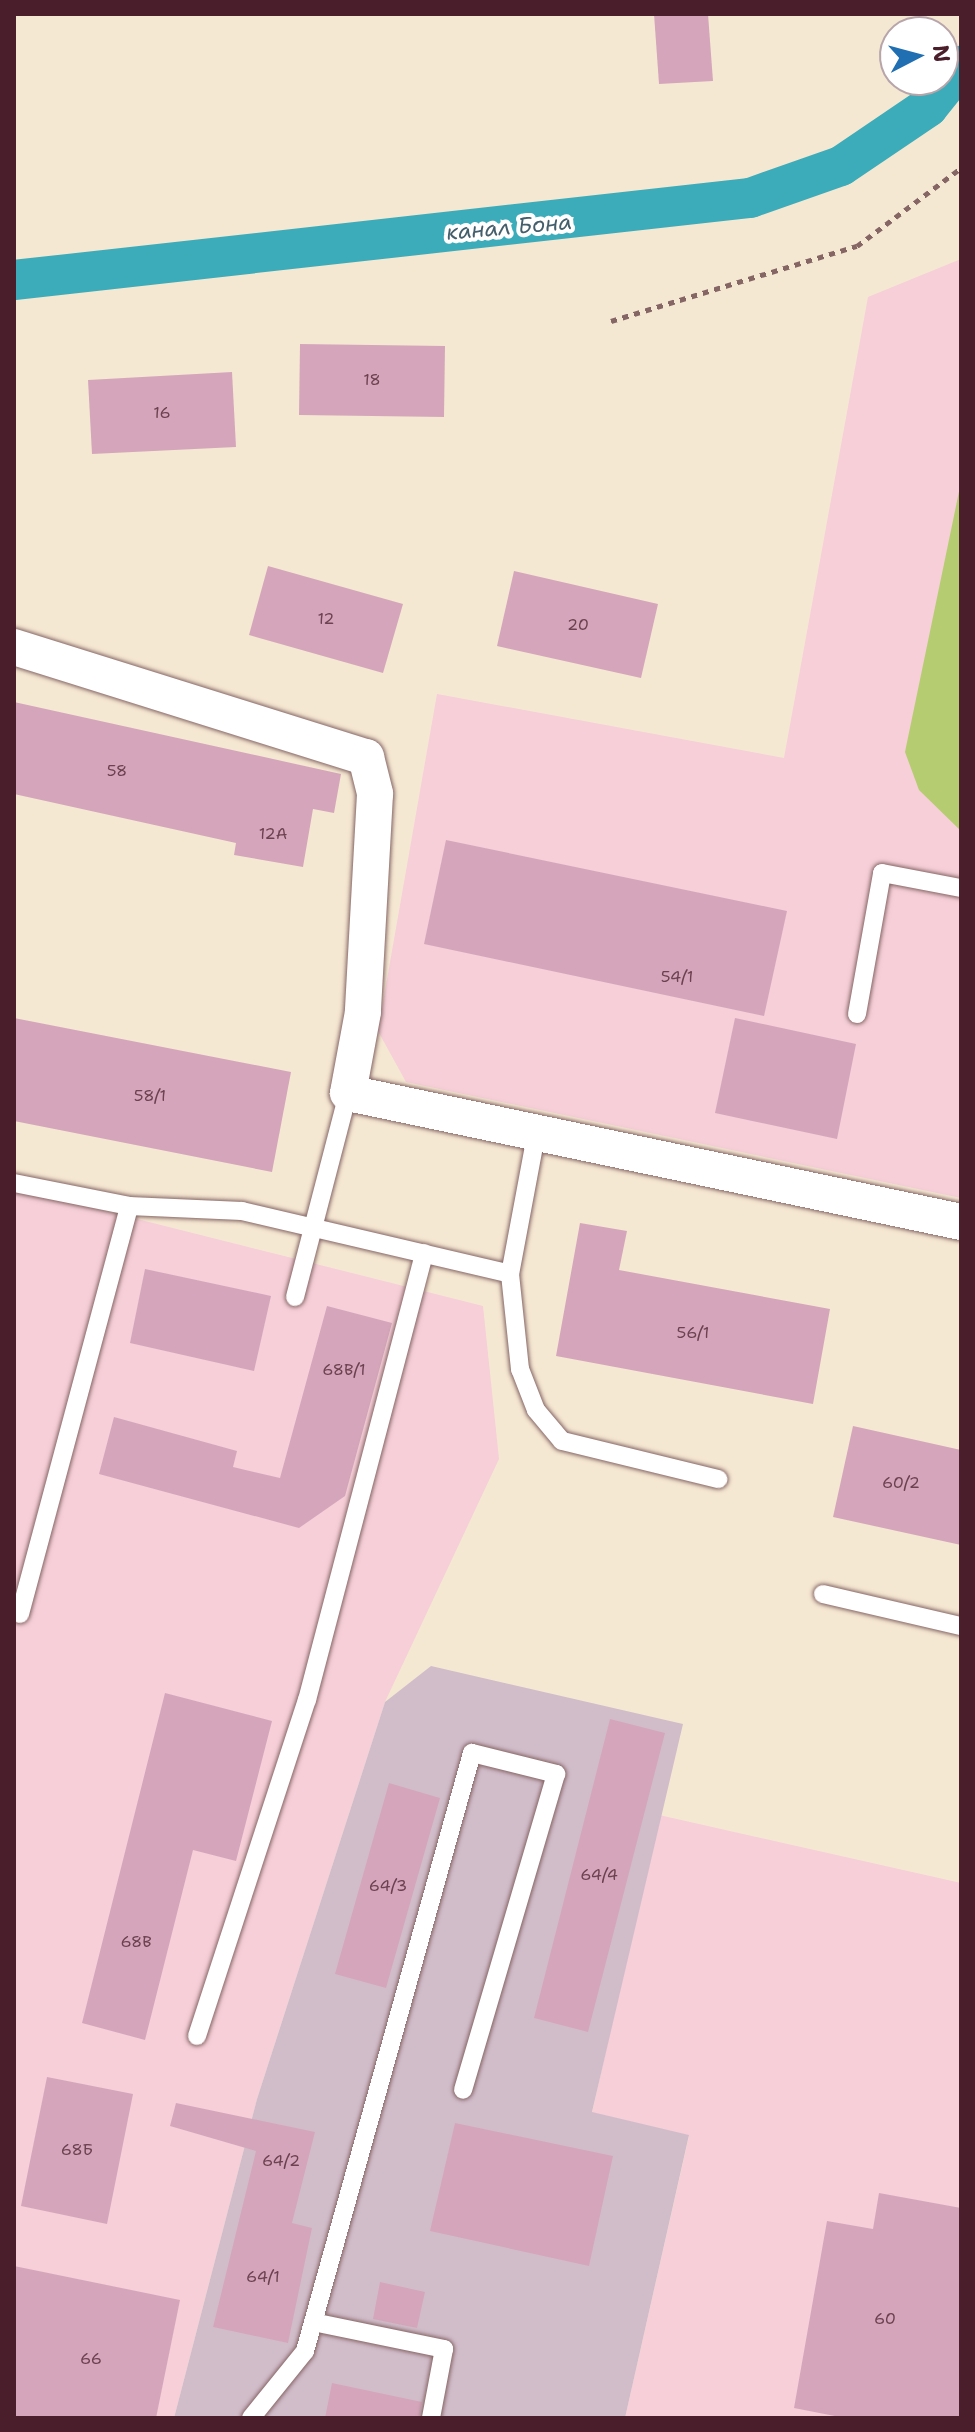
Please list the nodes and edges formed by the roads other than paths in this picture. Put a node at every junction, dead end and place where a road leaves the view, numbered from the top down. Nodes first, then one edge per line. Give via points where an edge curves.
1 (14, 647) edge
2 (961, 888) edge
3 (857, 1014) dead end
4 (348, 1093) junction
5 (537, 1130) junction
6 (14, 1183) edge
7 (129, 1206) junction
8 (961, 1222) edge
9 (313, 1226) junction
10 (424, 1253) junction
11 (510, 1274) junction
12 (295, 1297) dead end
13 (718, 1479) dead end
14 (823, 1594) dead end
15 (20, 1614) dead end
16 (961, 1626) edge
17 (197, 2036) dead end
18 (463, 2090) dead end
19 (313, 2322) junction
20 (251, 2418) edge
21 (431, 2418) edge

1 - 4 street via 366,757 375,794 363,1012
2 - 3 lane via 882,873
4 - 5 street
4 - 9 lane
5 - 8 street
5 - 11 lane
6 - 7 lane
7 - 9 lane via 242,1211
7 - 15 lane
9 - 10 lane
9 - 12 lane
10 - 11 lane
10 - 17 lane via 307,1700
11 - 13 lane via 520,1369 536,1410 562,1441
14 - 16 lane
18 - 19 lane via 556,1774 472,1753
19 - 20 lane via 305,2351
19 - 21 lane via 444,2349

